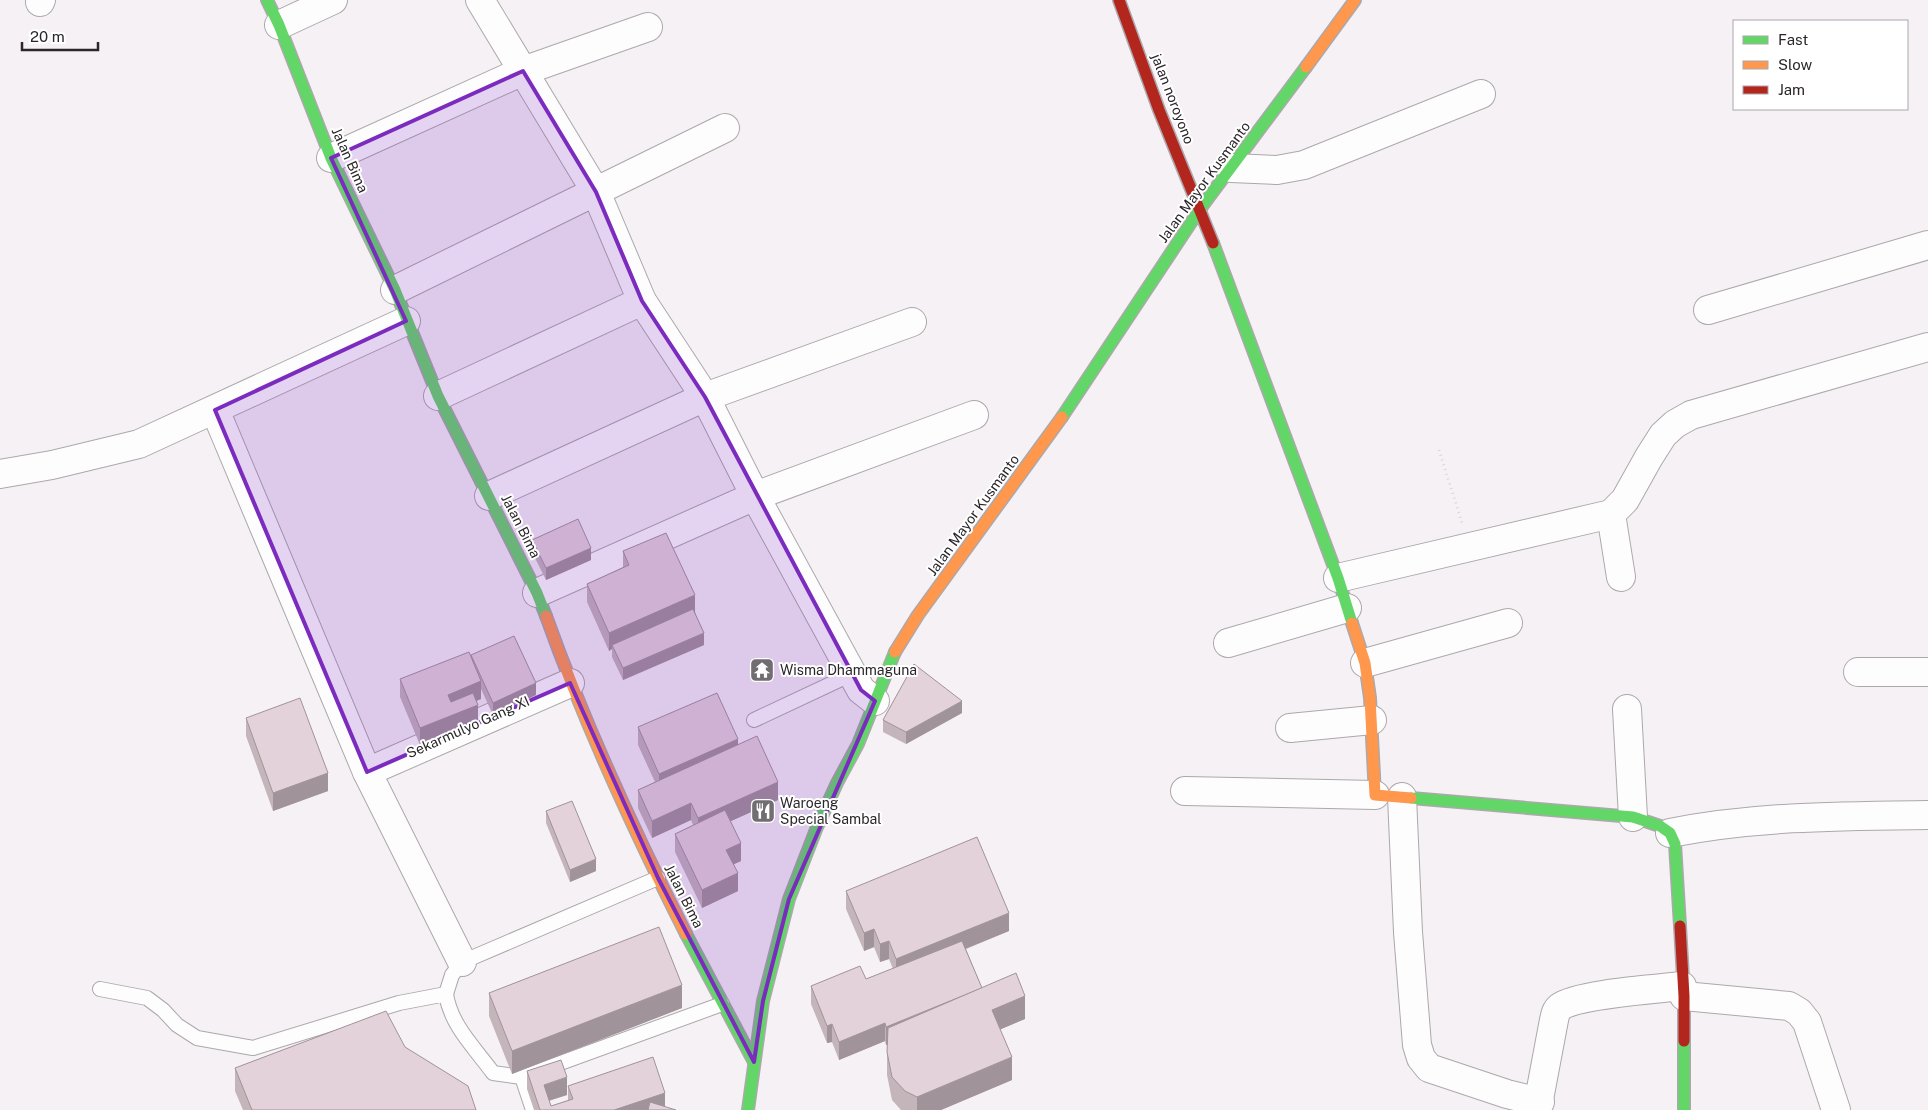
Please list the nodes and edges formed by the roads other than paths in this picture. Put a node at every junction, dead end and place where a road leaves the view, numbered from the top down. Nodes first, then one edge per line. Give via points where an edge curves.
1 (267, 0) edge
2 (333, 0) edge
3 (480, 0) edge
4 (1118, 0) edge
5 (1355, 0) edge
6 (279, 25) junction
7 (648, 27) dead end
8 (523, 71) junction
9 (1481, 94) dead end
10 (725, 128) dead end
11 (330, 158) junction
12 (1231, 168) junction
13 (596, 192) junction
14 (1200, 209) junction
15 (1928, 245) edge
16 (395, 290) junction
17 (642, 301) junction
18 (1708, 310) dead end
19 (406, 321) junction
20 (912, 322) dead end
21 (1928, 347) edge
22 (438, 396) junction
23 (705, 398) junction
24 (215, 410) junction
25 (974, 415) dead end
26 (0, 474) edge
27 (488, 496) junction
28 (755, 496) junction
29 (1611, 514) junction
30 (1621, 577) dead end
31 (1338, 578) junction
32 (537, 593) junction
33 (1347, 608) junction
34 (1508, 623) dead end
35 (1228, 643) dead end
36 (1365, 663) junction
37 (1858, 672) dead end
38 (1928, 672) edge
39 (852, 674) junction
40 (570, 683) junction
41 (875, 701) junction
42 (1627, 709) dead end
43 (754, 720) dead end
44 (1372, 720) junction
45 (1290, 728) dead end
46 (367, 772) junction
47 (1185, 791) dead end
48 (1389, 796) junction
49 (1928, 815) edge
50 (1633, 817) junction
51 (1670, 832) junction
52 (658, 878) junction
53 (462, 962) junction
54 (100, 989) dead end
55 (1683, 991) junction
56 (446, 994) junction
57 (722, 1004) junction
58 (754, 1062) junction
59 (522, 1077) junction
60 (1539, 1106) edge
61 (533, 1110) edge
62 (748, 1110) edge
63 (1684, 1110) edge
64 (1836, 1110) edge

1 - 6 street, Jalan Bima
2 - 6 street
3 - 8 street
4 - 14 street, jalan noroyono
5 - 12 street, Jalan Mayor Kusmanto
6 - 11 street, Jalan Bima
7 - 8 street
8 - 11 street
8 - 13 street
9 - 12 street via 1304,164 1277,170
10 - 13 street
11 - 16 street, Jalan Bima
12 - 14 street, Jalan Mayor Kusmanto
13 - 16 street
13 - 17 street
14 - 31 street, jalan noroyono
14 - 41 street, Jalan Mayor Kusmanto via 1061,419 918,615 892,657
15 - 18 street
16 - 19 street, Jalan Bima
17 - 22 street
17 - 23 street
19 - 22 street, Jalan Bima
19 - 24 street
20 - 23 street
21 - 29 street via 1691,415 1663,435 1625,500
22 - 27 street, Jalan Bima
23 - 27 street
23 - 28 street
24 - 26 street via 139,444
24 - 46 street
25 - 28 street
27 - 32 street, Jalan Bima
28 - 32 street
28 - 39 street
29 - 30 street
29 - 31 street
31 - 33 street, jalan noroyono
32 - 40 street, Jalan Bima
33 - 35 street
33 - 36 street, jalan noroyono
34 - 36 street
36 - 44 street, jalan noroyono
37 - 38 street
39 - 41 street via 861,690
39 - 43 lane
40 - 46 street, Sekarmulyo Gang XI
40 - 52 street, Jalan Bima
41 - 58 street, Jalan Mayor Kusmanto via 858,744 817,827 789,899 763,1001
42 - 50 street
44 - 45 street
44 - 48 street, jalan noroyono
46 - 53 street
47 - 48 street
48 - 50 street
48 - 60 street via 1408,932 1420,1058 1429,1068
49 - 51 street via 1722,823
50 - 51 street
51 - 55 street via 1675,844
52 - 53 lane
52 - 57 street, Jalan Bima
53 - 56 lane via 452,975
54 - 56 lane via 148,998 176,1025 197,1038 253,1048 399,1003
55 - 60 street via 1624,992 1569,1001 1558,1008
55 - 63 street
55 - 64 street via 1789,1006 1799,1012 1807,1022
56 - 59 lane via 460,1031 493,1073
57 - 58 street, Jalan Bima
57 - 59 lane
58 - 62 street, Jalan Mayor Kusmanto
59 - 61 lane

